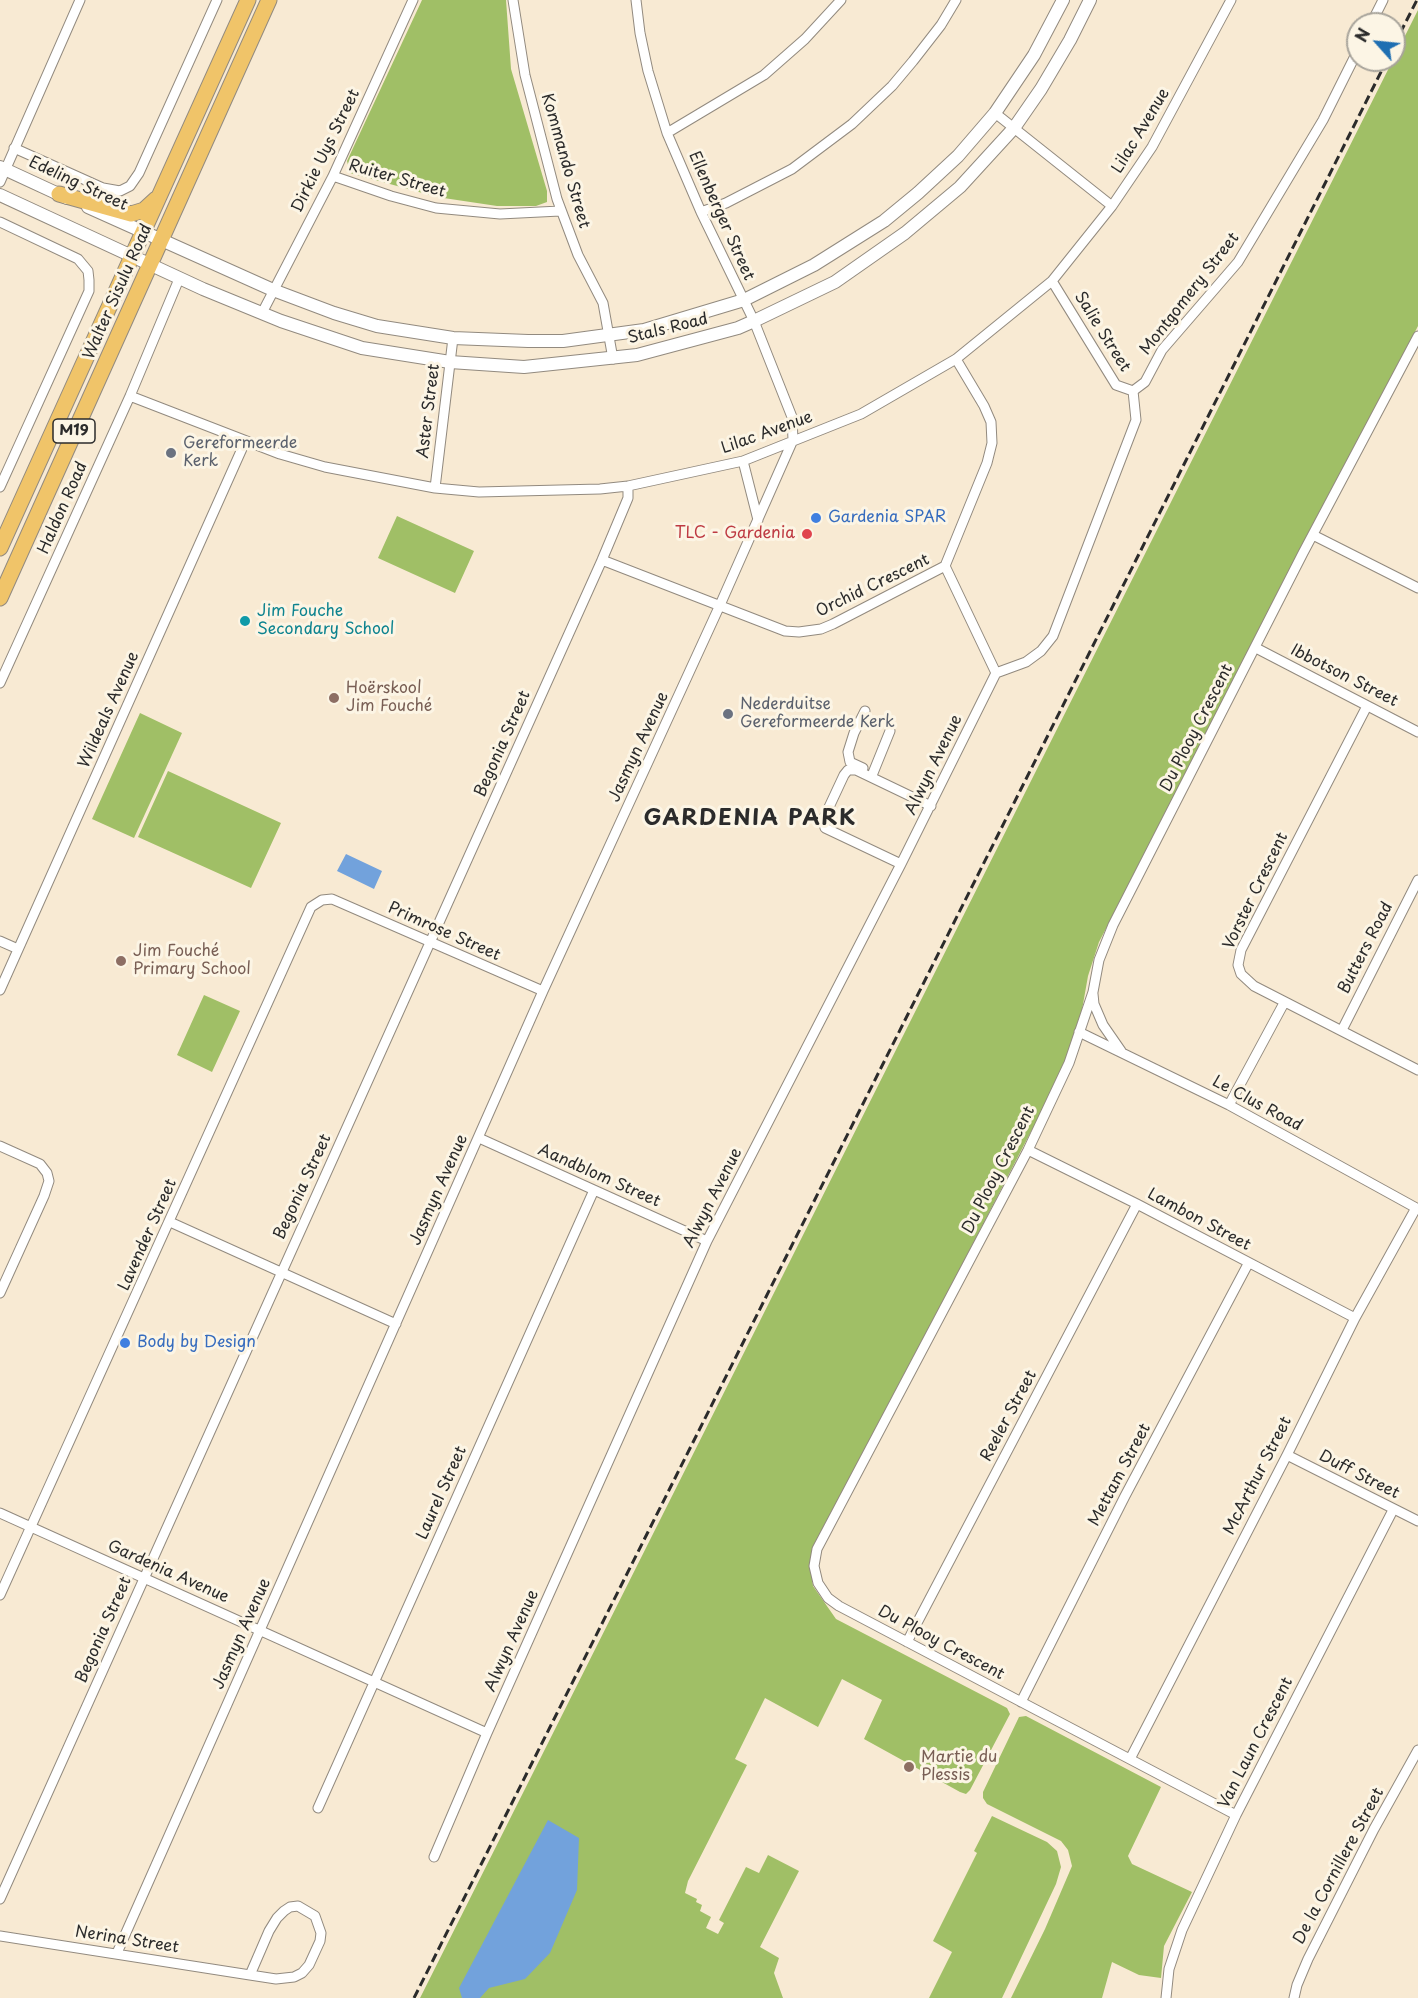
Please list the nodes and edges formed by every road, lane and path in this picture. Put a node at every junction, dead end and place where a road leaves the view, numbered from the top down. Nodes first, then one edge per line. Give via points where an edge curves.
1 (80, 0) edge
2 (217, 0) edge
3 (248, 0) edge
4 (413, 0) edge
5 (513, 0) edge
6 (636, 0) edge
7 (841, 0) edge
8 (956, 0) edge
9 (1063, 0) edge
10 (1090, 0) edge
11 (1231, 0) edge
12 (263, 2) edge
13 (1347, 72) edge
14 (210, 87) junction
15 (226, 94) junction
16 (995, 113) junction
17 (1014, 128) junction
18 (667, 133) junction
19 (14, 148) junction
20 (3, 168) edge
21 (333, 176) junction
22 (0, 182) edge
23 (59, 194) junction
24 (0, 195) edge
25 (159, 197) junction
26 (1112, 206) junction
27 (560, 211) junction
28 (701, 212) junction
29 (0, 222) edge
30 (143, 233) junction
31 (161, 240) junction
32 (131, 256) junction
33 (149, 265) junction
34 (179, 279) junction
35 (1052, 281) junction
36 (273, 290) junction
37 (744, 300) junction
38 (262, 314) junction
39 (754, 321) junction
40 (609, 334) junction
41 (1418, 336) edge
42 (453, 338) junction
43 (614, 359) junction
44 (956, 359) junction
45 (450, 362) junction
46 (1133, 391) junction
47 (130, 396) junction
48 (793, 440) junction
49 (245, 442) junction
50 (743, 461) junction
51 (628, 486) junction
52 (0, 487) edge
53 (435, 488) junction
54 (758, 520) junction
55 (1313, 535) junction
56 (0, 548) edge
57 (602, 560) junction
58 (945, 566) junction
59 (1418, 588) edge
60 (0, 598) edge
61 (720, 605) junction
62 (1256, 648) junction
63 (996, 673) junction
64 (0, 683) edge
65 (1367, 706) junction
66 (865, 711) dead end
67 (890, 731) dead end
68 (1418, 732) edge
69 (873, 773) junction
70 (932, 803) junction
71 (901, 864) junction
72 (1418, 880) edge
73 (332, 899) joint
74 (0, 941) edge
75 (432, 943) junction
76 (18, 949) junction
77 (0, 990) edge
78 (543, 992) junction
79 (1093, 992) junction
80 (1284, 1003) junction
81 (1341, 1030) junction
82 (1079, 1032) junction
83 (1123, 1054) junction
84 (1418, 1071) edge
85 (1229, 1105) junction
86 (478, 1138) junction
87 (0, 1146) edge
88 (1028, 1150) junction
89 (594, 1190) junction
90 (1137, 1204) junction
91 (1417, 1208) edge
92 (170, 1222) junction
93 (707, 1241) junction
94 (1248, 1264) junction
95 (280, 1272) junction
96 (0, 1293) edge
97 (1355, 1318) junction
98 (396, 1324) junction
99 (1287, 1455) junction
100 (1393, 1510) junction
101 (0, 1513) edge
102 (1418, 1521) edge
103 (31, 1527) junction
104 (144, 1578) junction
105 (0, 1595) edge
106 (261, 1630) junction
107 (907, 1642) junction
108 (375, 1682) junction
109 (1021, 1702) junction
110 (488, 1733) junction
111 (1418, 1750) edge
112 (1130, 1759) junction
113 (318, 1808) dead end
114 (1236, 1815) junction
115 (434, 1857) dead end
116 (0, 1899) edge
117 (0, 1936) edge
118 (117, 1953) junction
119 (249, 1975) junction
120 (1166, 1998) edge
121 (1294, 1998) edge

1 - 19 street
2 - 19 street via 130,186 120,191 103,188
3 - 14 highway, Walter Sisulu Road / M19
4 - 21 street, Dirkie Uys Street
5 - 27 street, Kommando Street via 525,75
6 - 18 street, Ellenberger Street via 648,71
7 - 18 street via 764,75
8 - 28 street via 913,61 852,124 792,169
9 - 16 street, Stals Road via 1034,55
10 - 17 street, Stals Road via 1041,90
11 - 26 street, Lilac Avenue via 1152,147
12 - 15 highway, Walter Sisulu Road / M19
13 - 46 street, Montgomery Street via 1323,120 1238,262 1162,350 1145,382
14 - 15 highway
14 - 25 highway, Walter Sisulu Road / M19
15 - 31 highway, Walter Sisulu Road / M19
16 - 17 street
16 - 37 street, Stals Road via 958,156 884,221 814,264
17 - 26 street
17 - 39 street, Stals Road via 960,187 883,250 835,282
18 - 28 street, Ellenberger Street
19 - 20 street
20 - 22 street
20 - 23 street, Edeling Street
21 - 27 street, Ruiter Street via 435,208 500,214
21 - 36 street, Dirkie Uys Street
23 - 25 highway via 131,214 144,210
23 - 30 street, Edeling Street
24 - 32 street
25 - 30 highway, Walter Sisulu Road / M19
26 - 35 street, Lilac Avenue
27 - 40 street, Kommando Street via 603,303
28 - 37 street, Ellenberger Street
29 - 52 street via 78,259 88,271 89,291
30 - 31 street, Stals Road
30 - 32 highway, Walter Sisulu Road / M19
31 - 33 highway, Walter Sisulu Road / M19
31 - 36 street, Stals Road
32 - 33 street, Stals Road
32 - 56 highway, Walter Sisulu Road / M19
33 - 34 street, Stals Road
33 - 60 highway, Walter Sisulu Road / M19
34 - 38 street, Stals Road
34 - 47 street, Haldon Road
35 - 44 street, Lilac Avenue
35 - 46 street, Salie Street via 1116,385
36 - 38 street, Dirkie Uys Street
36 - 42 street, Stals Road via 377,326
37 - 39 street, Ellenberger Street
37 - 40 street, Stals Road via 644,330
38 - 45 street, Stals Road via 362,348
39 - 43 street, Stals Road
39 - 48 street, Ellenberger Street via 792,417
40 - 42 street, Stals Road via 563,340
40 - 43 street, Kommando Street
41 - 55 street, Du Plooy Crescent
42 - 45 street, Aster Street
43 - 45 street, Stals Road via 524,367
44 - 48 street, Lilac Avenue via 861,414
44 - 58 street, Orchid Crescent via 991,422 992,443
45 - 53 street, Aster Street
46 - 63 street via 1136,420 1053,636 1026,662
47 - 49 street, Lilac Avenue
47 - 64 street, Haldon Road
48 - 50 street, Lilac Avenue
48 - 54 street, Jasmyn Avenue
49 - 53 street, Lilac Avenue via 325,467
49 - 76 street, Wildeals Avenue
50 - 51 street, Lilac Avenue
50 - 54 street
51 - 53 street, Lilac Avenue via 525,492
51 - 57 street, Begonia Street via 628,498
54 - 61 street, Jasmyn Avenue
55 - 59 street
55 - 62 street, Du Plooy Crescent
57 - 61 street, Orchid Crescent
57 - 75 street, Begonia Street
58 - 61 street, Orchid Crescent via 810,632 785,631
58 - 63 street
61 - 78 street, Jasmyn Avenue
62 - 65 street, Ibbotson Street
62 - 79 street, Du Plooy Crescent via 1105,942
63 - 70 street, Alwyn Avenue
65 - 68 street, Ibbotson Street
65 - 80 street, Vorster Crescent via 1238,957 1246,980
66 - 69 street via 848,758
67 - 69 street
69 - 70 street
70 - 71 street, Alwyn Avenue
70 - 71 street via 856,770 844,775 823,820 825,828
71 - 93 street, Alwyn Avenue
72 - 81 street, Butters Road
73 - 75 street, Primrose Street
73 - 92 street, Lavender Street via 316,903 306,916
74 - 76 street
75 - 78 street, Primrose Street
75 - 95 street, Begonia Street
76 - 77 street, Wildeals Avenue
78 - 86 street, Jasmyn Avenue
79 - 82 street, Du Plooy Crescent
79 - 83 street via 1103,1025
80 - 81 street, Vorster Crescent
80 - 85 street
81 - 84 street, Vorster Crescent
82 - 83 street, Le Clus Road
82 - 88 street, Du Plooy Crescent via 1069,1063
83 - 85 street, Le Clus Road
85 - 91 street, Le Clus Road
86 - 89 street, Aandblom Street
86 - 98 street, Jasmyn Avenue
87 - 96 street via 40,1164 49,1181
88 - 90 street, Lambon Street
88 - 107 street, Du Plooy Crescent via 817,1549 814,1574 828,1598
89 - 93 street, Aandblom Street
89 - 108 street, Laurel Street
90 - 94 street, Lambon Street
90 - 107 street, Reeler Street
91 - 97 street, McArthur Street
92 - 95 street
92 - 103 street, Lavender Street
93 - 110 street, Alwyn Avenue
94 - 97 street, Lambon Street
94 - 109 street, Mettam Street
95 - 98 street
95 - 104 street, Begonia Street
97 - 99 street, McArthur Street
98 - 106 street, Jasmyn Avenue
99 - 100 street, Duff Street
99 - 112 street, McArthur Street
100 - 102 street, Duff Street
100 - 114 street, Van Laun Crescent
101 - 103 street, Gardenia Avenue
103 - 104 street, Gardenia Avenue
103 - 105 street, Lavender Street
104 - 106 street, Gardenia Avenue
104 - 116 street, Begonia Street
106 - 108 street, Gardenia Avenue
106 - 118 street, Jasmyn Avenue
107 - 109 street, Du Plooy Crescent
108 - 110 street, Gardenia Avenue
108 - 113 street, Laurel Street
109 - 112 street, Du Plooy Crescent
110 - 115 street, Alwyn Avenue
111 - 121 street, De la Cornillere Street via 1308,1959
112 - 114 street, Du Plooy Crescent
114 - 120 street, Van Laun Crescent via 1182,1930 1169,1969
117 - 118 street, Nerina Street
118 - 119 street, Nerina Street
119 - 119 street, Nerina Street via 277,1918 290,1907 298,1906 315,1916 320,1941 302,1973 276,1979

